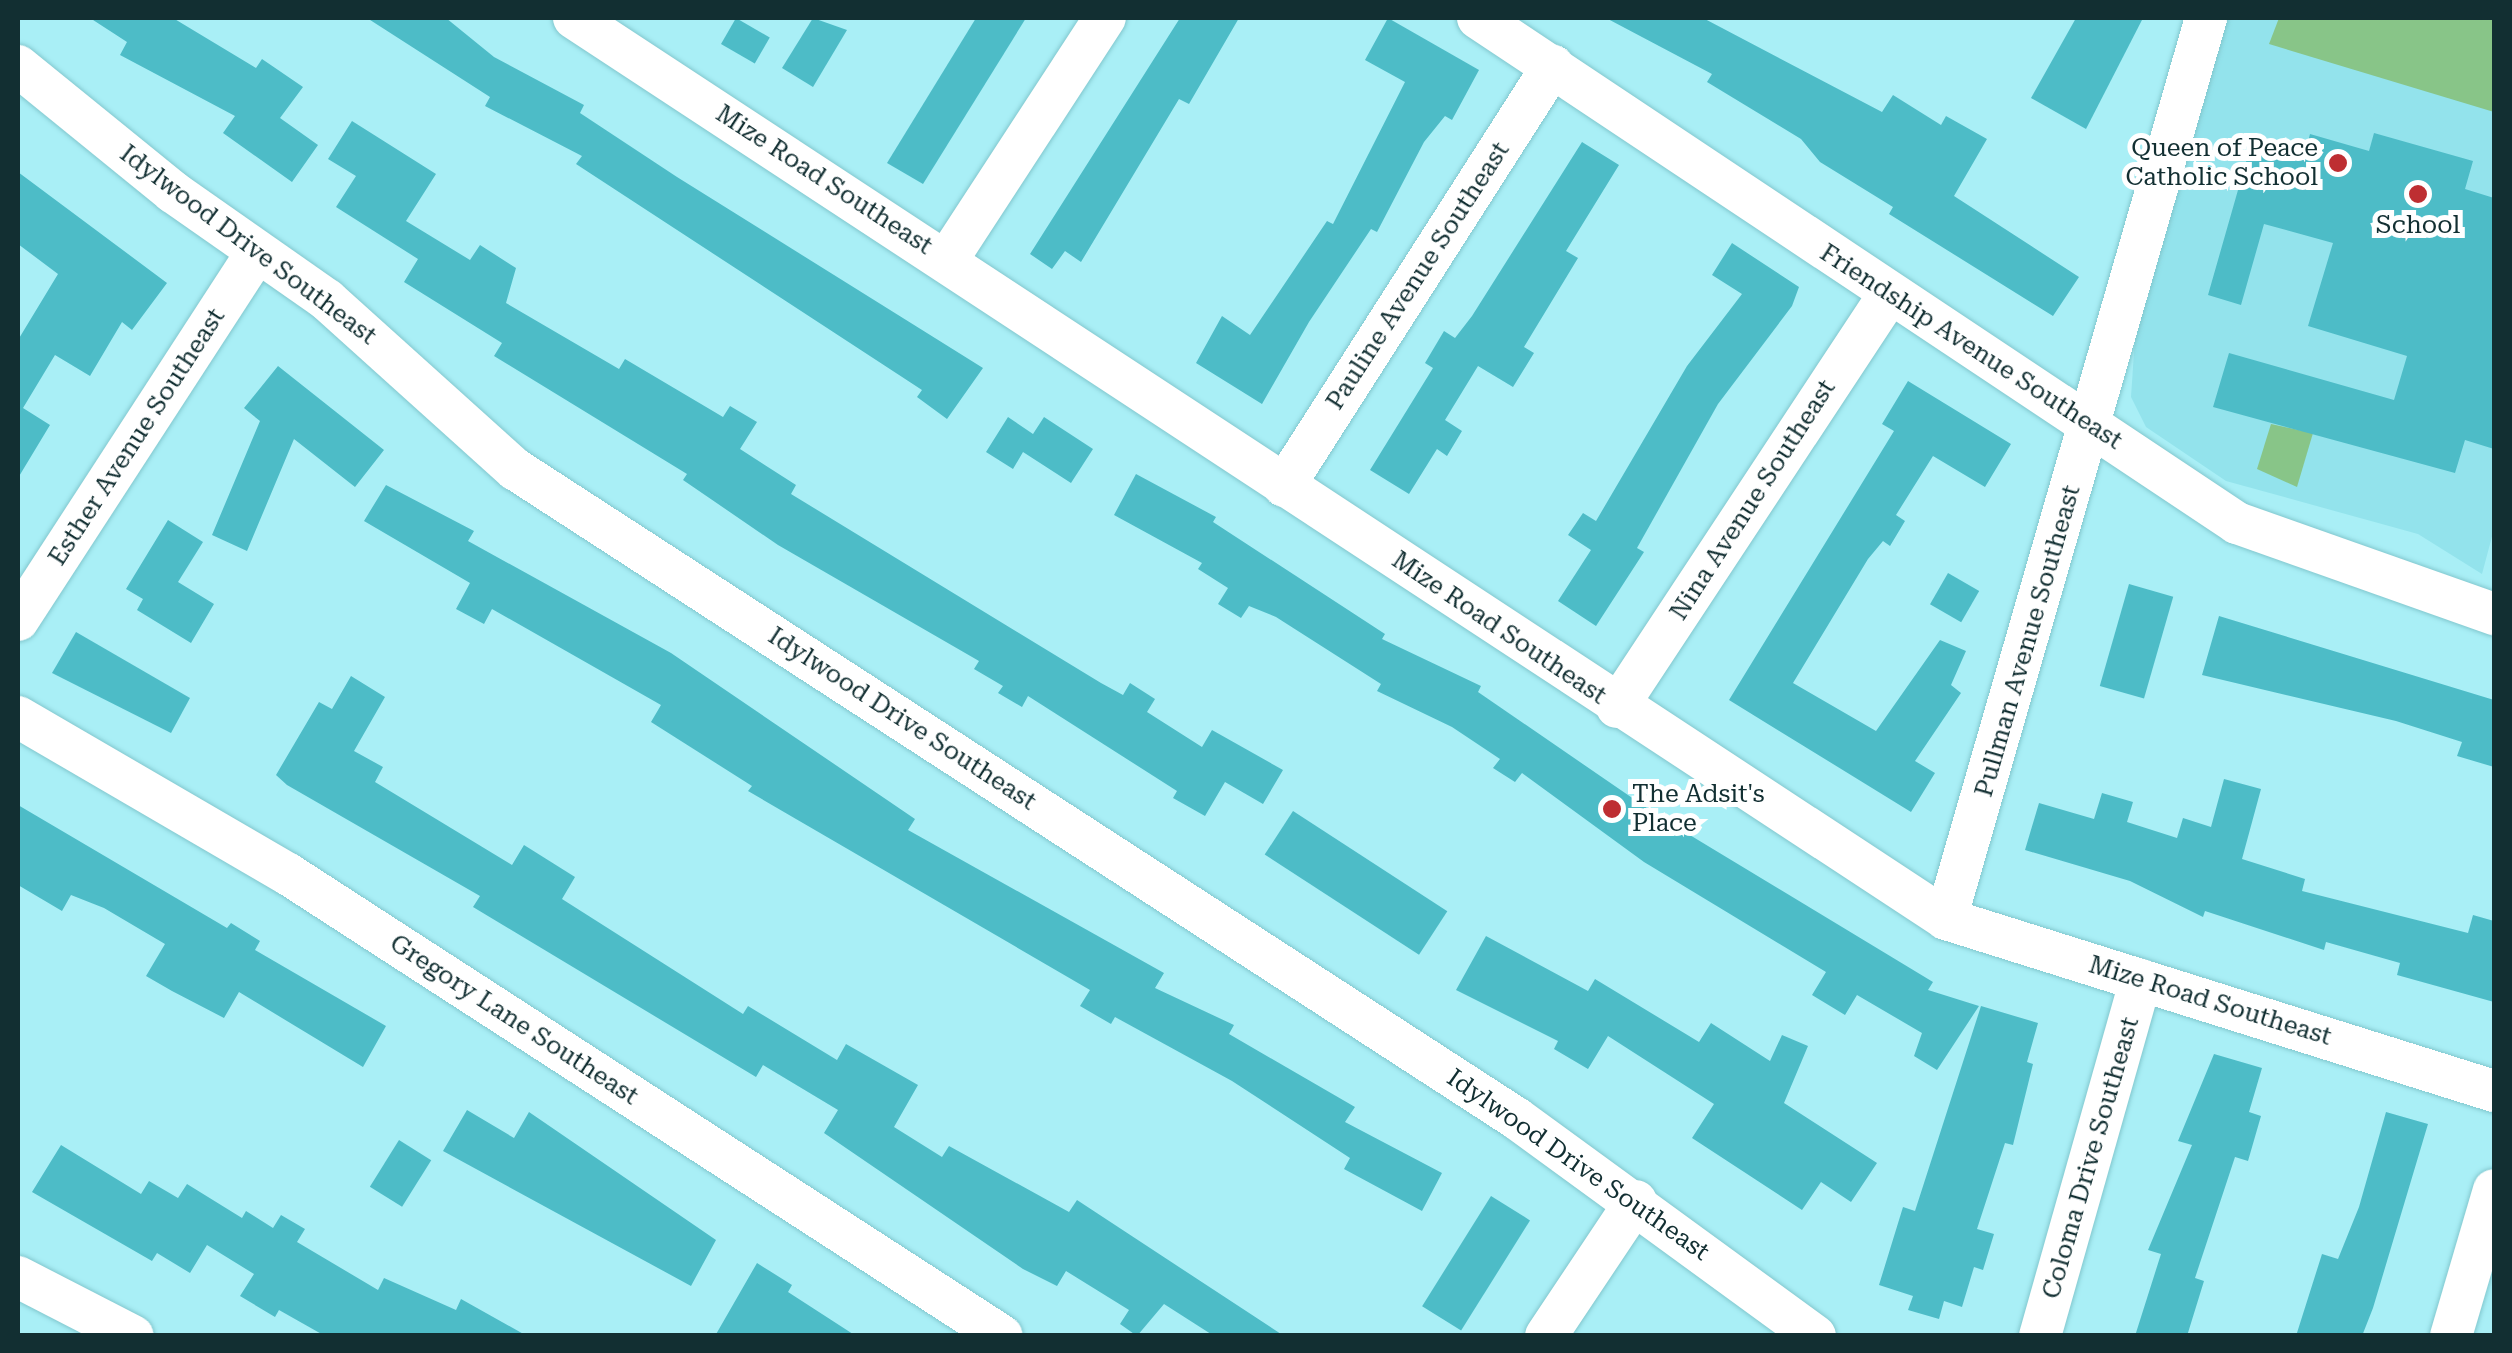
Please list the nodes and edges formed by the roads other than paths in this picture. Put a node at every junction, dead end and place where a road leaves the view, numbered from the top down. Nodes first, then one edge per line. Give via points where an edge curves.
1 (574, 18) edge
2 (1105, 18) edge
3 (1478, 18) edge
4 (2206, 18) edge
5 (18, 66) edge
6 (1553, 66) junction
7 (256, 254) junction
8 (947, 260) junction
9 (1889, 294) junction
10 (2090, 431) junction
11 (1284, 486) junction
12 (2494, 614) edge
13 (18, 620) edge
14 (1617, 707) junction
15 (18, 718) edge
16 (1946, 919) junction
17 (2141, 980) junction
18 (2494, 1091) edge
19 (2494, 1190) edge
20 (1636, 1201) junction
21 (18, 1277) edge
22 (133, 1336) edge
23 (1002, 1336) edge
24 (1546, 1336) edge
25 (1815, 1336) edge
26 (2040, 1336) edge
27 (2451, 1336) edge

1 - 8 street, Mize Road Southeast
2 - 8 street
3 - 6 street, Friendship Avenue Southeast
4 - 10 street, Pullman Avenue Southeast
5 - 7 street, Idylwood Drive Southeast
6 - 9 street, Friendship Avenue Southeast
6 - 11 street, Pauline Avenue Southeast
7 - 13 street, Esther Avenue Southeast
7 - 20 street, Idylwood Drive Southeast via 357,325 515,469
8 - 11 street, Mize Road Southeast
9 - 10 street, Friendship Avenue Southeast
9 - 14 street, Nina Avenue Southeast
10 - 12 street, Friendship Avenue Southeast via 2237,523
10 - 16 street, Pullman Avenue Southeast
11 - 14 street, Mize Road Southeast
14 - 16 street, Mize Road Southeast
15 - 23 street, Gregory Lane Southeast via 288,874
16 - 17 street, Mize Road Southeast
17 - 18 street, Mize Road Southeast
17 - 26 street, Coloma Drive Southeast
19 - 27 street
20 - 24 street
20 - 25 street, Idylwood Drive Southeast
21 - 22 street

